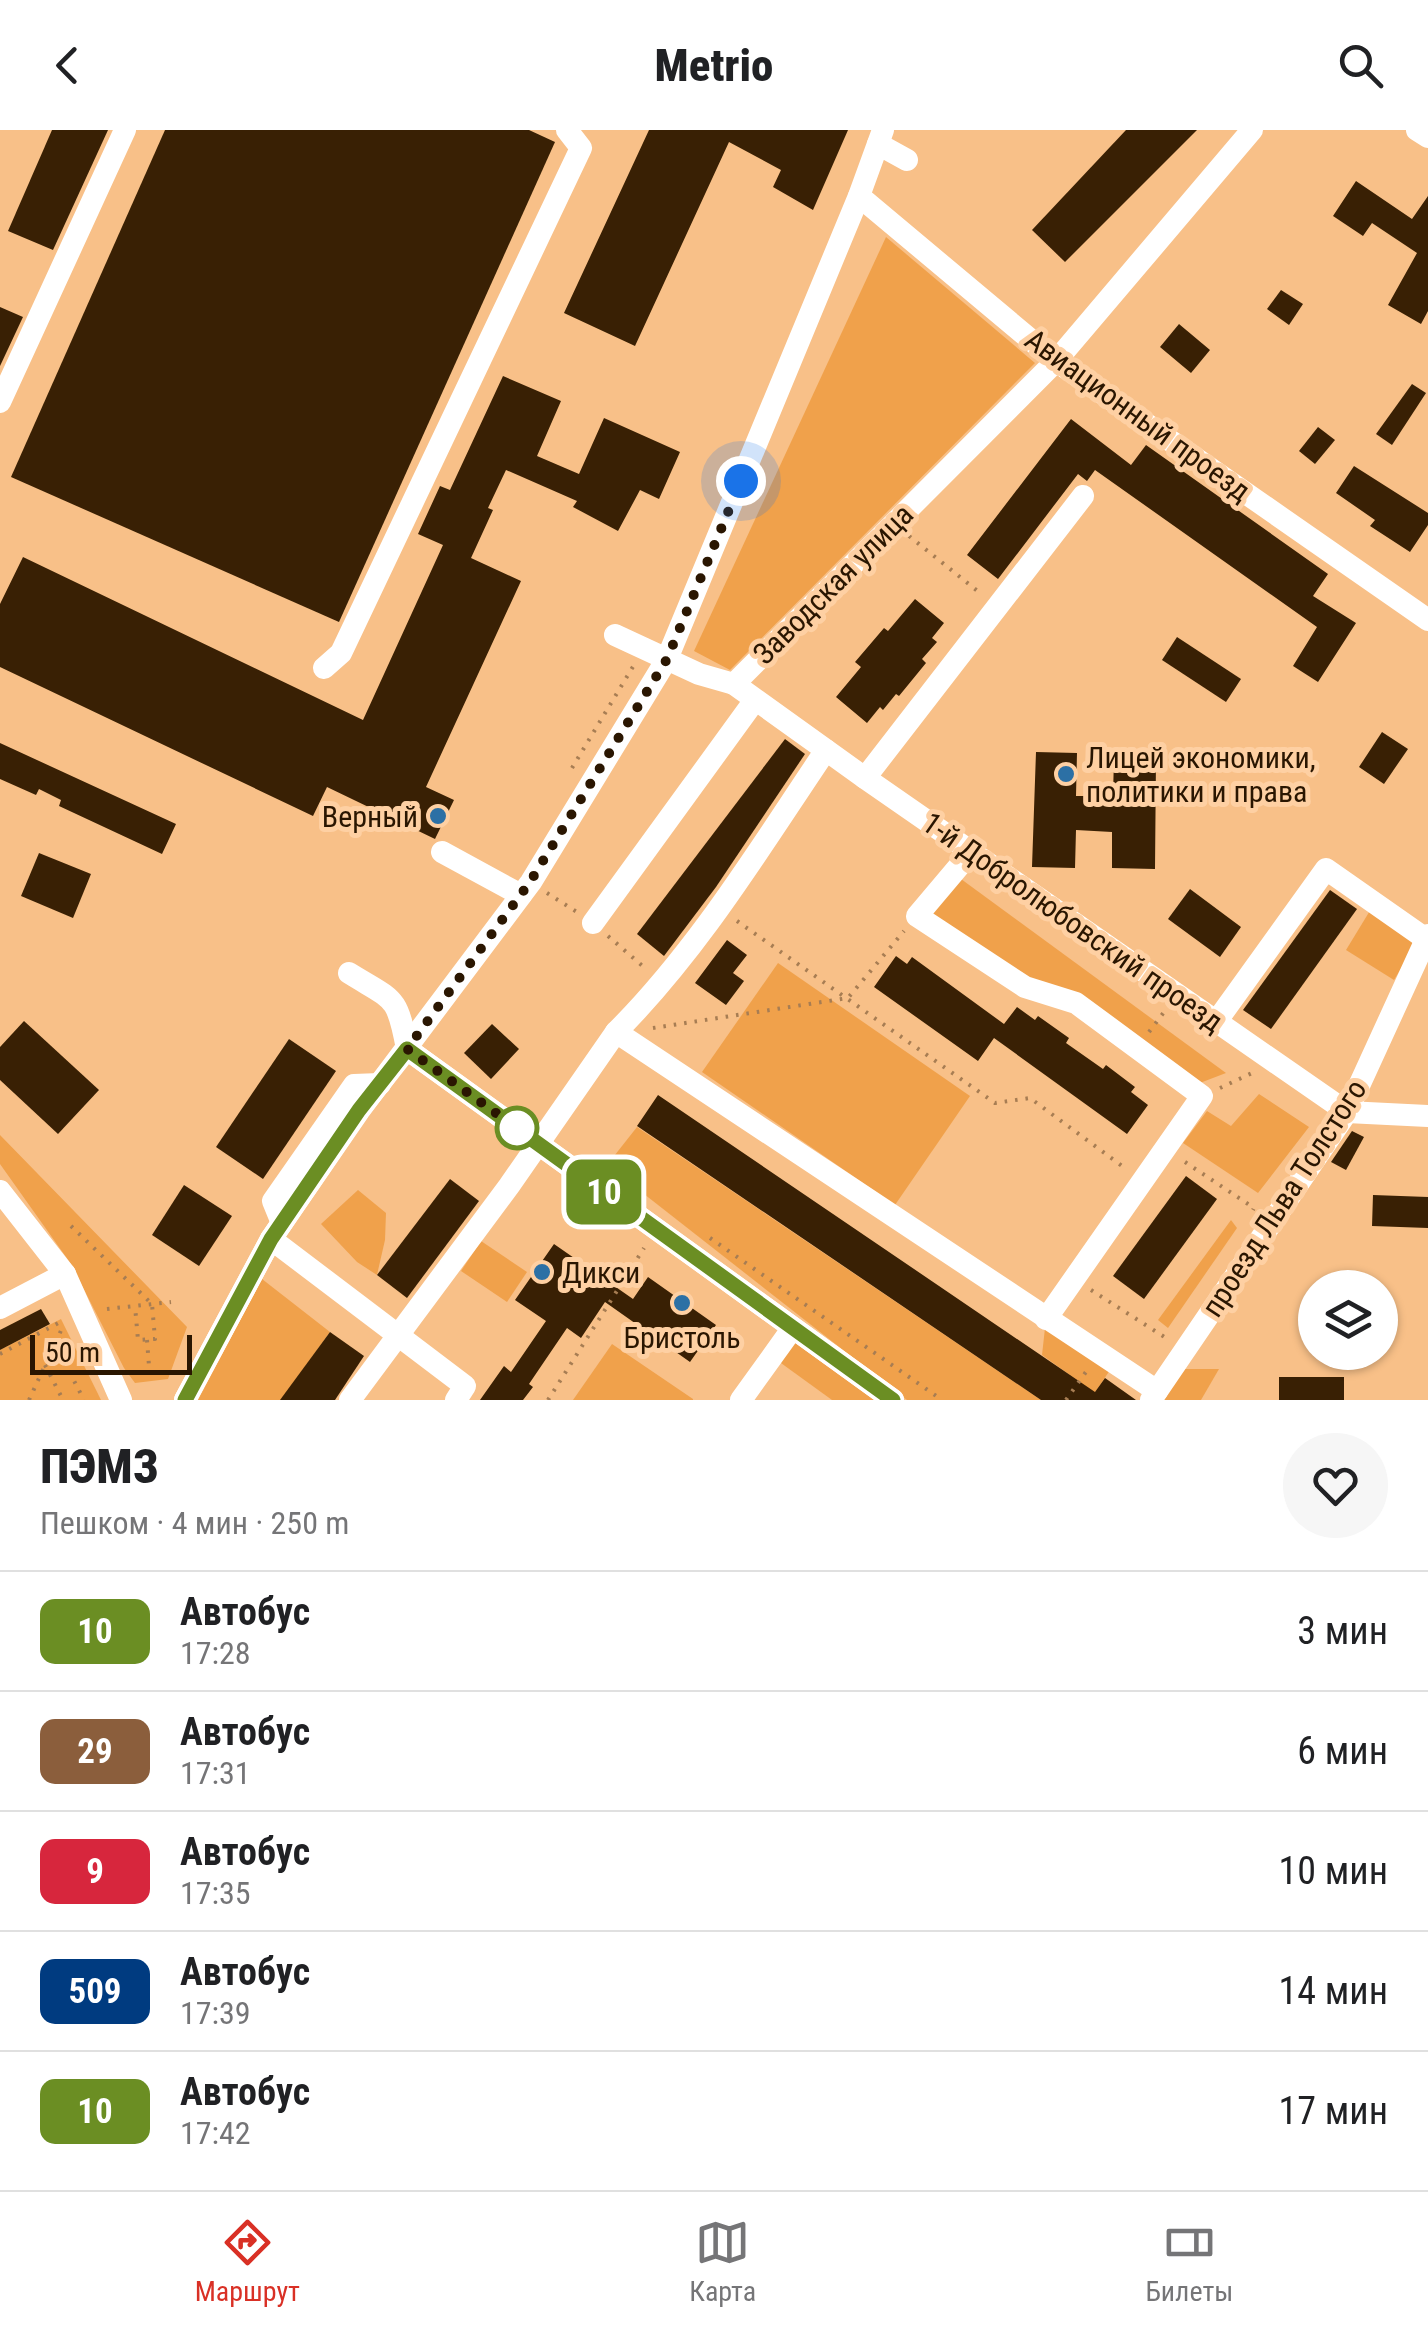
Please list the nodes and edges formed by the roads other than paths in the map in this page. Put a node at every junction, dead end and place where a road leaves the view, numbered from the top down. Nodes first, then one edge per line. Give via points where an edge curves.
1 (126, 130) edge
2 (567, 130) edge
3 (1252, 130) edge
4 (1417, 130) edge
5 (880, 137) edge
6 (1428, 138) edge
7 (907, 160) dead end
8 (859, 196) junction
9 (1056, 361) junction
10 (0, 402) edge
11 (1083, 496) dead end
12 (1428, 620) edge
13 (615, 636) dead end
14 (667, 659) junction
15 (324, 668) dead end
16 (734, 684) junction
17 (755, 700) junction
18 (826, 750) junction
19 (864, 778) junction
20 (442, 852) dead end
21 (971, 852) junction
22 (521, 894) junction
23 (593, 923) dead end
24 (1427, 937) edge
25 (349, 973) dead end
26 (1216, 1022) junction
27 (620, 1035) junction
28 (407, 1049) junction
29 (1347, 1112) junction
30 (1428, 1116) edge
31 (538, 1143) junction
32 (0, 1191) edge
33 (274, 1215) junction
34 (65, 1274) junction
35 (0, 1308) edge
36 (1046, 1320) junction
37 (792, 1329) junction
38 (398, 1334) junction
39 (754, 1396) edge
40 (1154, 1396) edge
41 (120, 1400) edge
42 (185, 1400) edge
43 (350, 1400) edge
44 (456, 1400) edge
45 (892, 1400) edge

1 - 10 street
2 - 15 street via 580,148 341,653
3 - 9 street, Заводская улица
4 - 6 street
5 - 7 street
5 - 8 street
8 - 9 street, Авиационный проезд
8 - 14 street
9 - 12 street, Авиационный проезд
9 - 16 street, Заводская улица
11 - 19 street
13 - 14 street, Заводская улица
14 - 16 street, Заводская улица
14 - 22 street
16 - 17 street, 1-й Добролюбовский проезд
17 - 18 street, 1-й Добролюбовский проезд
17 - 23 street
18 - 19 street, 1-й Добролюбовский проезд
18 - 27 street via 718,908
19 - 21 street, 1-й Добролюбовский проезд
20 - 22 street
21 - 26 street, 1-й Добролюбовский проезд
21 - 36 street via 917,916 1024,987 1076,1004 1202,1096
22 - 28 street
24 - 26 street via 1326,869
24 - 29 street, проезд Льва Толстого
25 - 28 street via 394,1000
26 - 29 street, 1-й Добролюбовский проезд
27 - 31 street
27 - 36 street
28 - 31 street
28 - 33 street
29 - 30 street
29 - 40 street, проезд Льва Толстого
31 - 37 street
31 - 38 street
32 - 34 street
33 - 38 street
33 - 42 street
34 - 35 street
34 - 41 street
36 - 40 street
37 - 39 street
37 - 45 street
38 - 43 street
38 - 44 street via 466,1386

